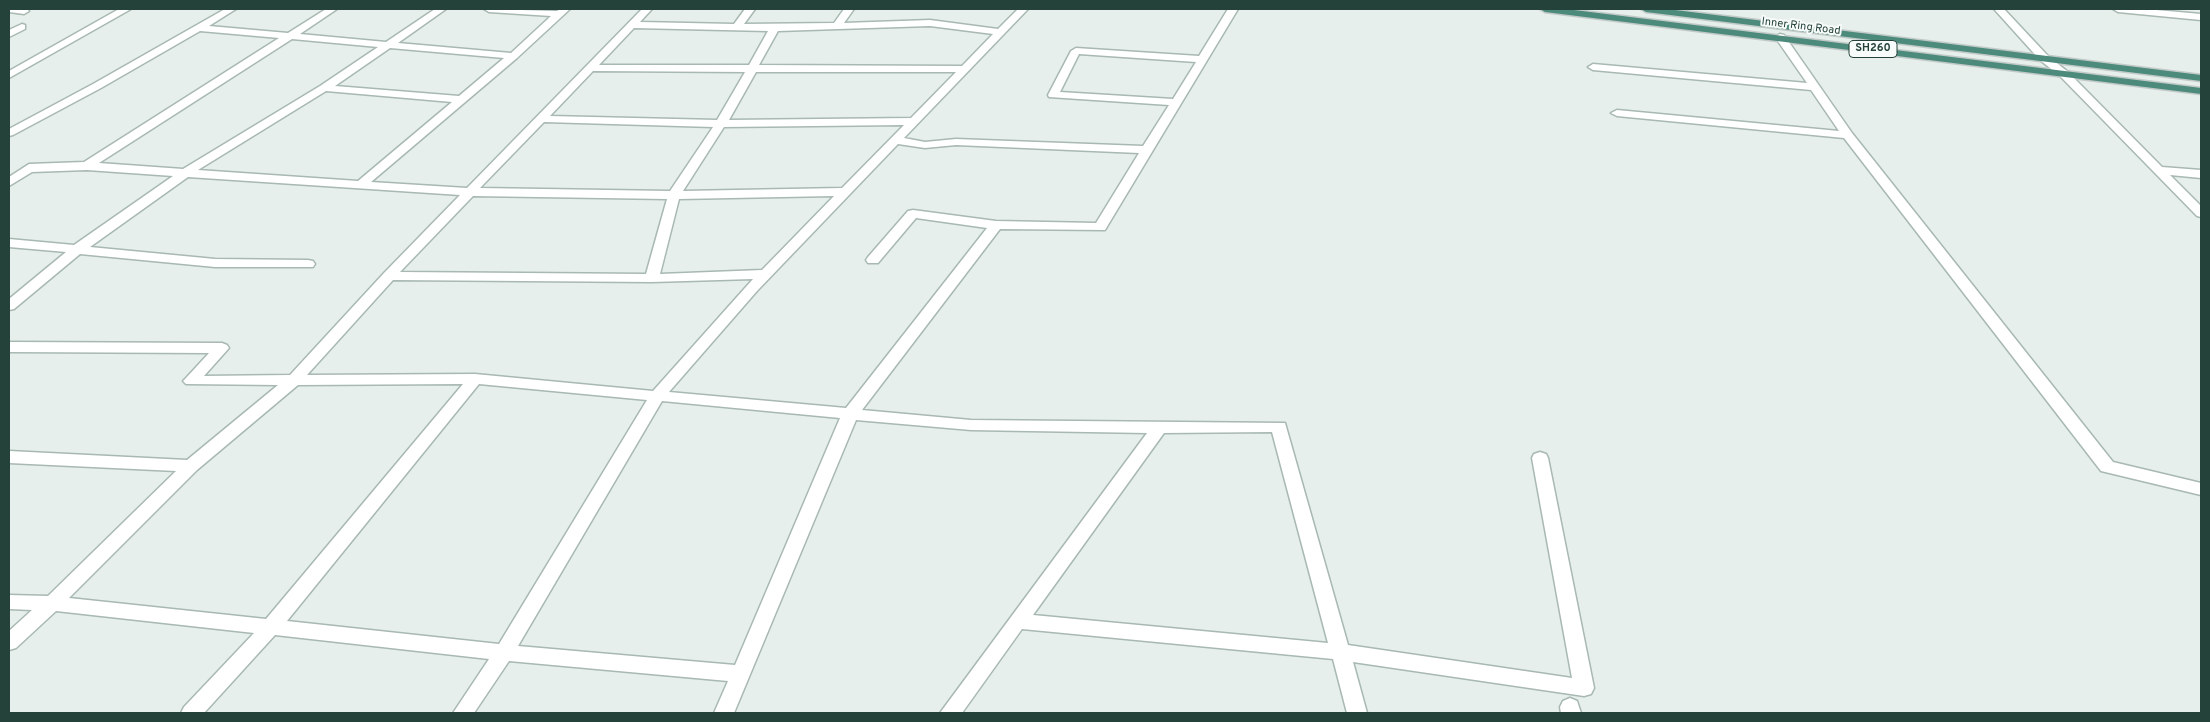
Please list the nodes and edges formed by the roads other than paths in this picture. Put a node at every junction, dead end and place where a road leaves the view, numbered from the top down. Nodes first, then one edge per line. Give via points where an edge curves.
1 (9, 9) edge
2 (126, 9) edge
3 (231, 9) edge
4 (332, 9) edge
5 (441, 9) edge
6 (488, 9) edge
7 (647, 9) edge
8 (750, 9) edge
9 (849, 9) edge
10 (1023, 9) edge
11 (1233, 9) edge
12 (1545, 9) edge
13 (1646, 9) edge
14 (1999, 9) edge
15 (2118, 9) edge
16 (24, 11) dead end
17 (562, 11) edge
18 (2201, 17) edge
19 (632, 25) junction
20 (837, 26) junction
21 (22, 27) dead end
22 (738, 27) junction
23 (198, 28) junction
24 (775, 28) junction
25 (1001, 32) junction
26 (9, 34) edge
27 (289, 35) junction
28 (1780, 37) junction
29 (388, 45) junction
30 (513, 56) junction
31 (2044, 58) junction
32 (1202, 59) junction
33 (1594, 67) dead end
34 (591, 68) junction
35 (965, 69) junction
36 (752, 70) junction
37 (2064, 74) junction
38 (9, 75) edge
39 (2201, 78) edge
40 (1815, 87) junction
41 (324, 88) junction
42 (2201, 91) edge
43 (460, 99) junction
44 (1176, 102) junction
45 (1617, 113) dead end
46 (542, 119) junction
47 (914, 121) junction
48 (721, 124) junction
49 (9, 133) edge
50 (1848, 135) junction
51 (896, 140) junction
52 (1146, 150) junction
53 (87, 166) junction
54 (9, 168) edge
55 (38, 168) junction
56 (2159, 170) junction
57 (185, 173) junction
58 (2201, 174) edge
59 (9, 182) edge
60 (360, 185) junction
61 (471, 192) junction
62 (846, 192) junction
63 (674, 195) junction
64 (2201, 213) edge
65 (996, 225) junction
66 (9, 243) edge
67 (78, 249) junction
68 (873, 260) dead end
69 (308, 264) dead end
70 (766, 274) junction
71 (389, 276) junction
72 (652, 278) junction
73 (9, 306) edge
74 (9, 347) edge
75 (475, 379) junction
76 (294, 380) junction
77 (657, 396) junction
78 (850, 414) junction
79 (1159, 428) junction
80 (9, 457) edge
81 (1540, 458) dead end
82 (191, 466) junction
83 (2201, 489) edge
84 (9, 602) edge
85 (52, 603) junction
86 (1017, 621) junction
87 (270, 627) junction
88 (9, 642) edge
89 (504, 652) junction
90 (1340, 652) junction
91 (741, 674) junction
92 (190, 713) edge
93 (463, 713) edge
94 (724, 713) edge
95 (950, 713) edge
96 (1356, 713) edge

1 - 16 street
2 - 38 street
3 - 23 street
4 - 27 street
5 - 29 street
6 - 17 street
7 - 19 street
8 - 22 street
9 - 20 street
10 - 25 street
11 - 32 street
12 - 28 highway, Inner Ring Road / SH260
13 - 31 highway, Inner Ring Road / SH260
14 - 31 street
15 - 18 street
17 - 30 street
19 - 22 street
19 - 34 street
20 - 24 street
20 - 25 street via 931,19
21 - 26 street
22 - 24 street
23 - 27 street
23 - 49 street
24 - 36 street
25 - 35 street
27 - 29 street
27 - 53 street
28 - 37 highway, Inner Ring Road / SH260
28 - 40 street
29 - 30 street
29 - 41 street
30 - 43 street
31 - 37 street
31 - 39 highway, Inner Ring Road / SH260
32 - 44 street
32 - 44 street via 1076,51 1053,95
33 - 40 street
34 - 36 street
34 - 46 street
35 - 36 street
35 - 47 street
36 - 48 street
37 - 42 highway, Inner Ring Road / SH260
37 - 56 street
40 - 50 street
41 - 43 street
41 - 57 street
43 - 60 street
44 - 52 street
45 - 50 street
46 - 48 street
46 - 61 street
47 - 48 street
47 - 51 street
48 - 63 street
50 - 83 street via 2106,467
51 - 52 street via 925,145 956,142
51 - 62 street
52 - 65 street via 1100,227
53 - 55 street
53 - 57 street
54 - 55 street
55 - 59 street via 30,168
56 - 58 street
56 - 64 street
57 - 60 street
57 - 67 street
60 - 61 street
61 - 63 street
61 - 71 street
62 - 63 street
62 - 70 street
63 - 72 street
65 - 68 street via 914,214
65 - 78 street
66 - 67 street
67 - 69 street via 215,263
67 - 73 street
70 - 72 street
70 - 77 street
71 - 72 street
71 - 76 street
74 - 76 street via 222,348 191,381
75 - 76 street
75 - 77 street
75 - 87 street
76 - 82 street
77 - 78 street
77 - 89 street
78 - 79 street via 971,425
78 - 91 street
79 - 86 street
79 - 90 street via 1279,427
80 - 82 street
81 - 90 street via 1584,688
82 - 85 street
84 - 85 street
85 - 87 street
85 - 88 street
86 - 90 street
86 - 95 street
87 - 89 street
87 - 92 street
89 - 91 street
89 - 93 street
90 - 96 street
91 - 94 street

